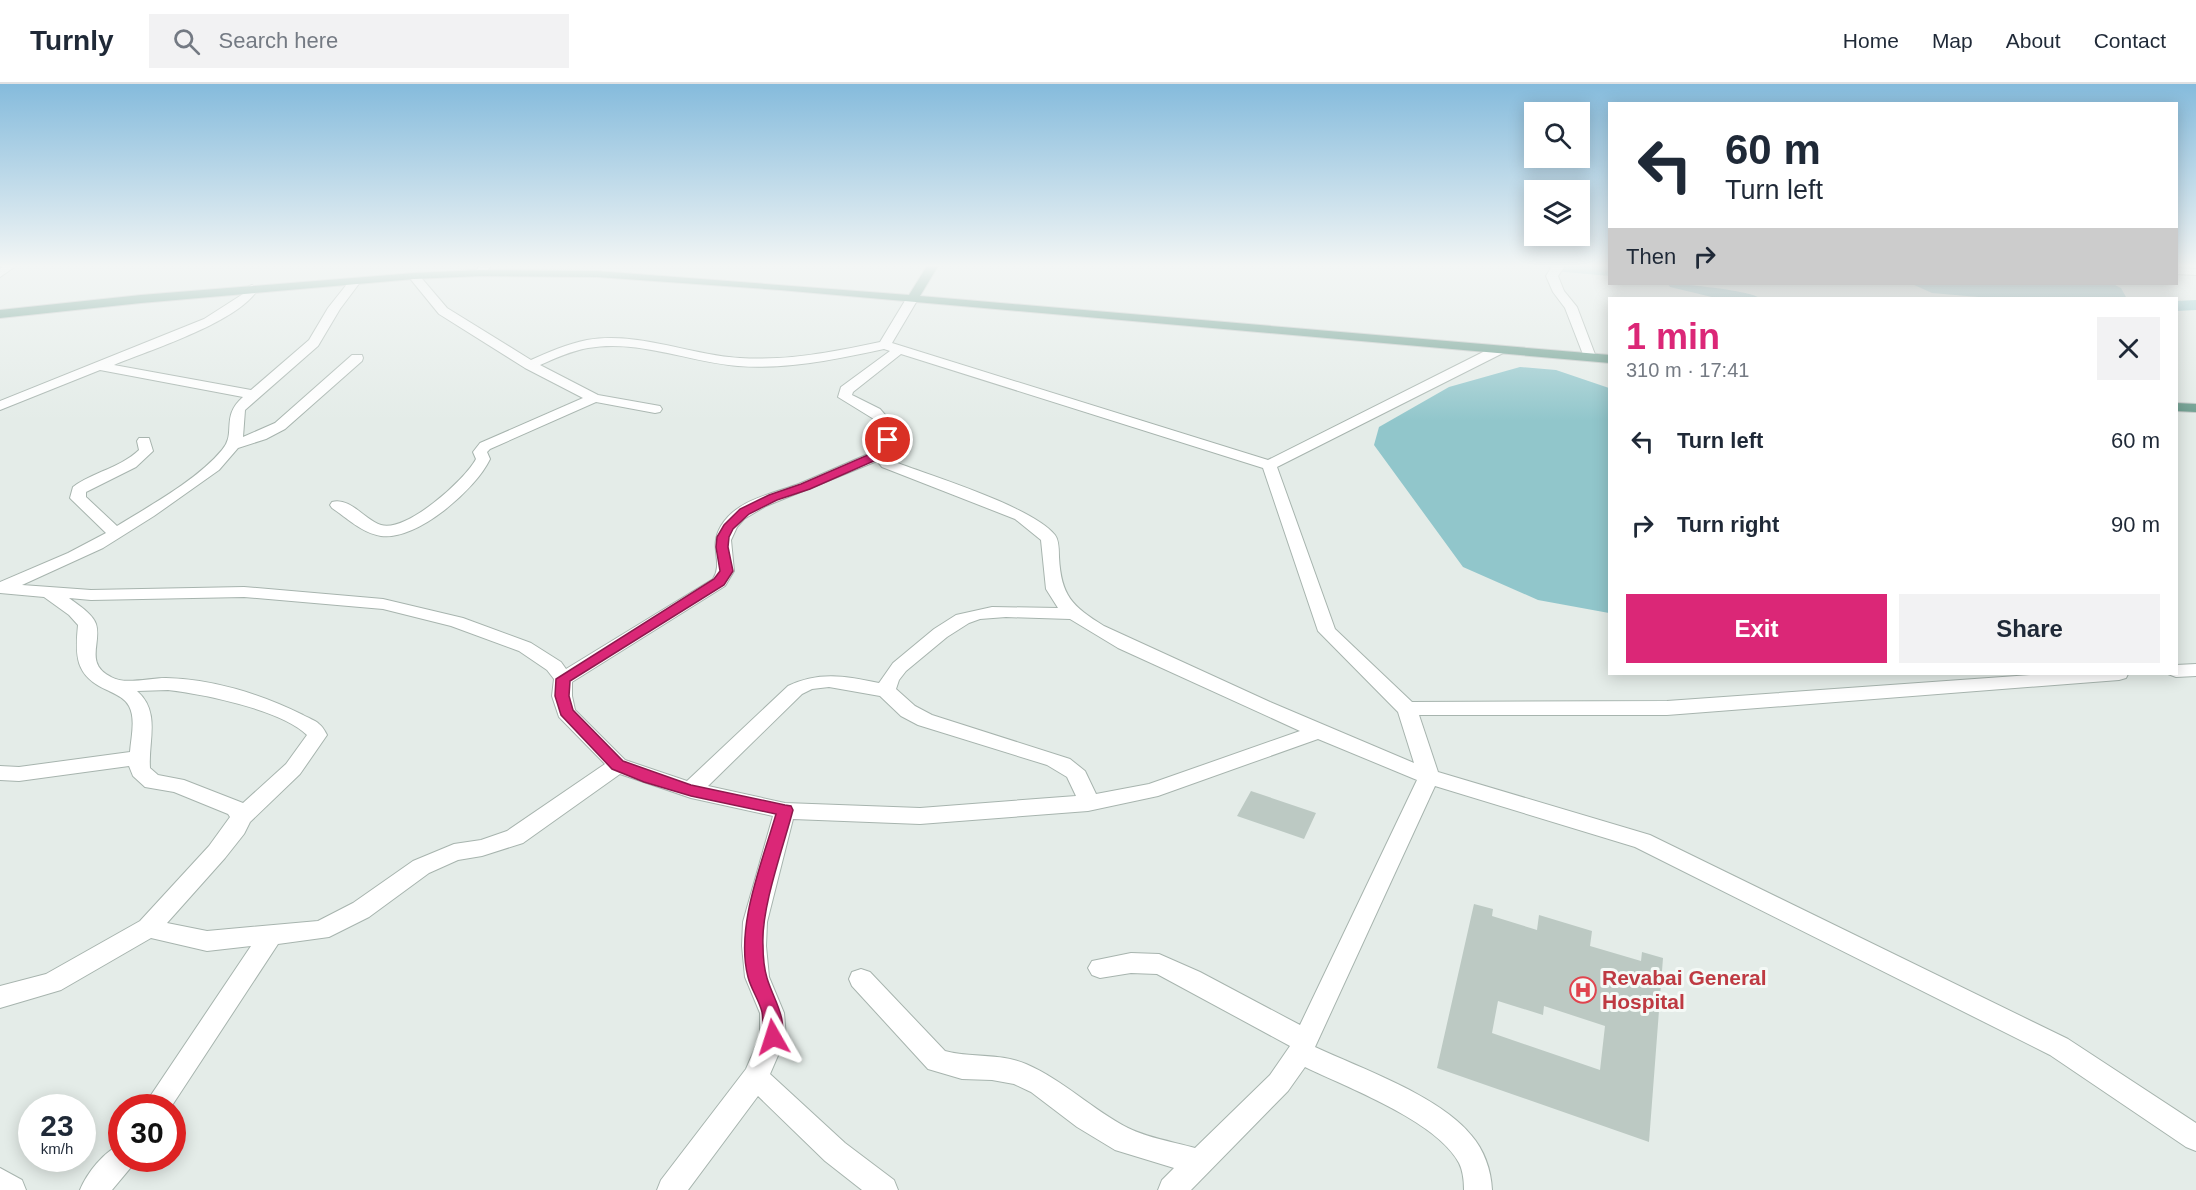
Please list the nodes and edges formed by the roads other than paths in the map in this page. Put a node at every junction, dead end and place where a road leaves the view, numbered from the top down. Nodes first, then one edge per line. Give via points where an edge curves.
1 (215, 318) edge
2 (330, 318) edge
3 (454, 318) edge
4 (904, 318) edge
5 (1131, 318) edge
6 (1575, 318) edge
7 (892, 348) junction
8 (1500, 349) junction
9 (1590, 357) junction
10 (357, 358) dead end
11 (1608, 359) edge
12 (530, 365) junction
13 (99, 366) junction
14 (254, 395) junction
15 (594, 398) junction
16 (0, 406) edge
17 (2178, 407) edge
18 (2196, 408) edge
19 (655, 409) dead end
20 (144, 441) dead end
21 (234, 444) junction
22 (879, 455) junction
23 (1269, 465) junction
24 (338, 506) dead end
25 (116, 533) junction
26 (0, 588) edge
27 (49, 592) junction
28 (1075, 614) junction
29 (2196, 670) edge
30 (2178, 671) edge
31 (2106, 675) edge
32 (563, 679) junction
33 (117, 687) junction
34 (886, 691) junction
35 (1407, 709) junction
36 (1317, 732) junction
37 (137, 758) junction
38 (618, 765) junction
39 (0, 773) edge
40 (1429, 777) junction
41 (691, 790) junction
42 (1088, 803) junction
43 (785, 810) junction
44 (241, 817) junction
45 (148, 928) junction
46 (270, 937) junction
47 (1100, 968) dead end
48 (861, 979) dead end
49 (0, 997) edge
50 (1302, 1047) junction
51 (756, 1077) junction
52 (165, 1094) edge
53 (2196, 1138) edge
54 (1201, 1163) junction
55 (109, 1172) edge
56 (0, 1182) edge
57 (12, 1190) edge
58 (94, 1190) edge
59 (671, 1190) edge
60 (884, 1190) edge
61 (1172, 1190) edge
62 (1478, 1190) edge

1 - 13 street
2 - 14 street via 314,343
3 - 12 street
4 - 7 street
5 - 8 main road
6 - 9 street
7 - 12 street via 807,360 738,362 619,343 593,343
7 - 22 street via 846,390 845,397 883,417 890,429
7 - 23 street
8 - 9 main road
8 - 23 street
9 - 11 main road
10 - 21 street via 280,426
12 - 15 street
13 - 14 street
13 - 16 street
14 - 21 street via 239,408
15 - 19 street
15 - 24 street via 486,446 480,452 483,459 477,471 408,528 379,530
17 - 18 main road
20 - 25 street via 146,452 139,459 87,482 78,490 78,498
21 - 25 street via 204,474
22 - 28 street via 887,464 1021,516 1049,538 1052,584 1062,602
22 - 32 street via 745,512 723,537 726,571 719,582
23 - 35 street via 1327,631
25 - 26 street via 64,561
26 - 27 street
27 - 32 street via 244,592 383,604 458,622 525,647 555,666
27 - 33 street via 87,624 88,662 94,675
28 - 34 street via 970,616 894,671
28 - 36 street via 1117,639
29 - 30 street
31 - 35 street via 1667,708
32 - 38 street via 566,712
33 - 37 street via 131,695 140,707
33 - 44 street via 142,683 194,687 260,703 312,728 317,735 311,747
34 - 41 street via 836,680 807,683
34 - 42 street via 925,720 1072,768 1080,776
35 - 40 street
36 - 40 street
36 - 42 street via 1151,791
37 - 39 street via 19,774
37 - 44 street via 140,771 152,782 177,785 235,808
38 - 41 street
38 - 46 street via 515,837 454,852 422,867 361,910 321,930
40 - 50 street
40 - 53 street via 1642,841 2059,1047
41 - 43 street
42 - 43 street via 920,816
43 - 51 street via 755,922 757,977 772,1013 773,1037
44 - 45 street via 217,852
45 - 46 street via 207,941
45 - 49 street via 52,983
46 - 52 street
47 - 50 street via 1159,964 1191,979
48 - 54 street via 937,1061 1018,1073 1125,1142
50 - 54 street via 1279,1083
50 - 62 street via 1452,1133 1471,1156
51 - 59 street
51 - 60 street via 835,1152
54 - 61 street
55 - 58 street
56 - 57 street

